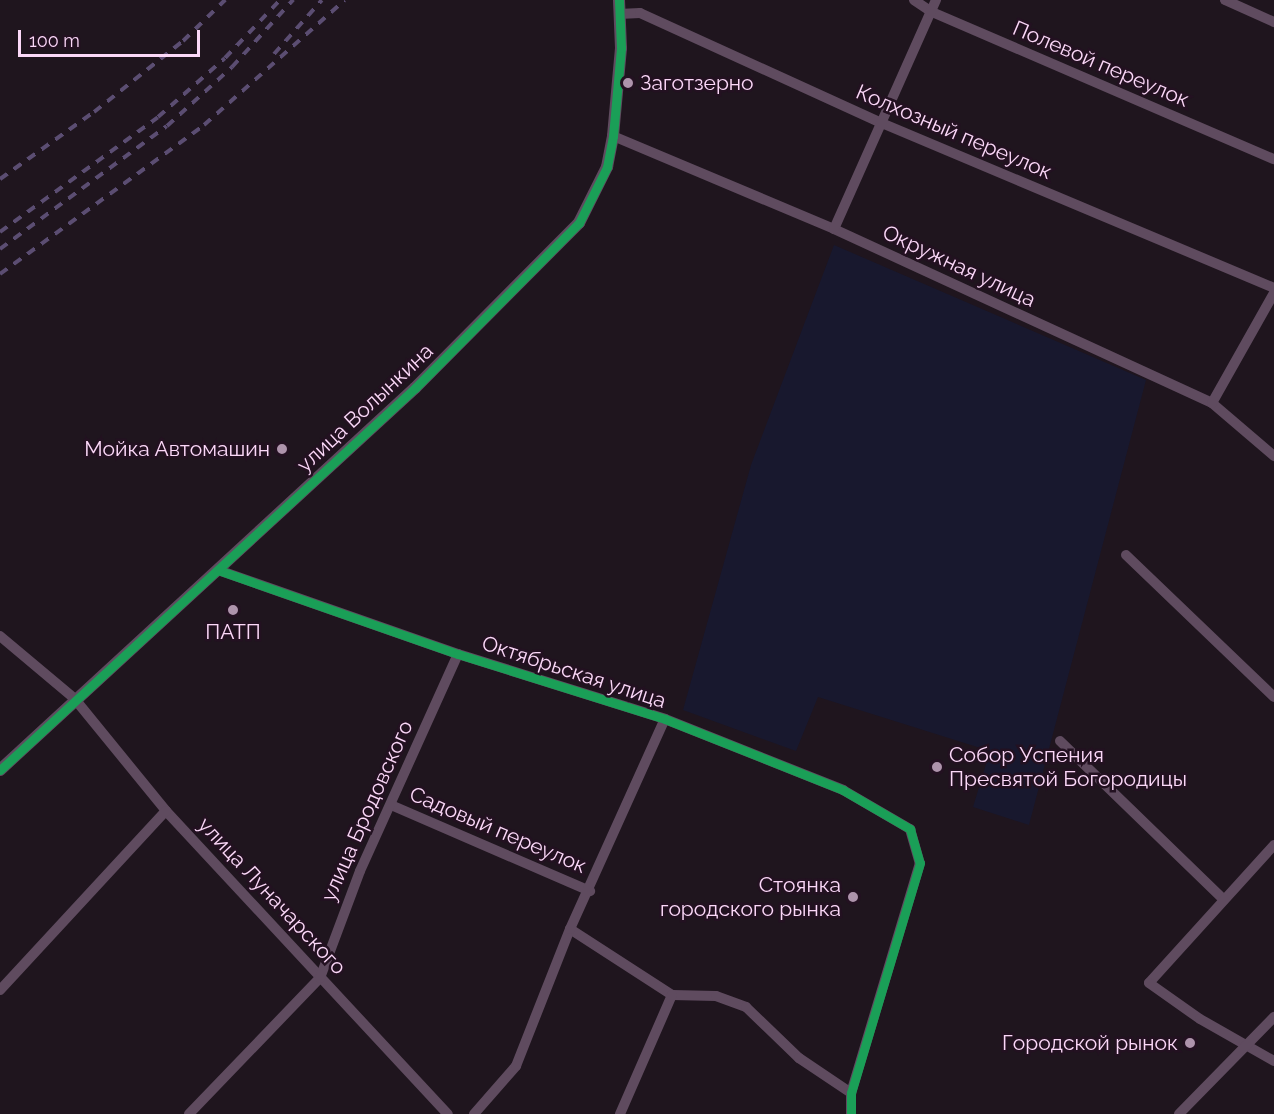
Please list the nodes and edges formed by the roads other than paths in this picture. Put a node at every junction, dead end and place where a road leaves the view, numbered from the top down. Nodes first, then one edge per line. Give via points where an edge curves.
1 (619, 0) edge
2 (914, 0) edge
3 (936, 0) edge
4 (1225, 0) edge
5 (932, 12) junction
6 (620, 14) junction
7 (1274, 22) edge
8 (884, 124) junction
9 (613, 136) junction
10 (1274, 159) edge
11 (834, 229) junction
12 (1274, 288) edge
13 (1274, 294) edge
14 (1212, 404) junction
15 (1274, 456) edge
16 (1126, 555) dead end
17 (218, 570) junction
18 (0, 636) edge
19 (458, 654) junction
20 (1274, 697) edge
21 (74, 698) junction
22 (665, 719) junction
23 (1060, 741) dead end
24 (0, 770) edge
25 (391, 805) junction
26 (166, 811) junction
27 (1274, 845) edge
28 (590, 891) junction
29 (1224, 900) junction
30 (570, 929) junction
31 (320, 978) junction
32 (0, 990) edge
33 (672, 995) junction
34 (1274, 1017) edge
35 (1244, 1046) junction
36 (1274, 1061) edge
37 (851, 1093) junction
38 (189, 1114) edge
39 (448, 1114) edge
40 (474, 1114) edge
41 (620, 1114) edge
42 (851, 1114) edge
43 (1179, 1114) edge

1 - 6 street, улица Волынкина
2 - 5 street, Полевой переулок
3 - 5 street
4 - 7 street
5 - 8 street
5 - 10 street, Полевой переулок
6 - 8 street, Колхозный переулок via 640,13
6 - 9 street, улица Волынкина
8 - 11 street
8 - 12 street, Колхозный переулок
9 - 11 street, Окружная улица
9 - 17 street, улица Волынкина via 595,197 557,248 415,388
11 - 14 street, Окружная улица
13 - 14 street
14 - 15 street, Окружная улица
16 - 20 street
17 - 19 street, Октябрьская улица
17 - 21 street, улица Волынкина
18 - 21 street, улица Луначарского
19 - 22 street, Октябрьская улица
19 - 25 street, улица Бродовского
21 - 24 street, улица Волынкина
21 - 26 street, улица Луначарского
22 - 28 street
22 - 37 street, Октябрьская улица via 843,790 910,829 920,863
23 - 29 street
25 - 28 street, Садовый переулок
25 - 31 street, улица Бродовского via 360,871
26 - 31 street, улица Луначарского
26 - 32 street
27 - 29 street
28 - 30 street
29 - 35 street via 1149,983
30 - 33 street
30 - 40 street via 516,1066
31 - 38 street, улица Бродовского
31 - 39 street, улица Луначарского
33 - 37 street via 716,996 746,1007 799,1058
33 - 41 street
34 - 35 street
35 - 36 street
35 - 43 street
37 - 42 street

